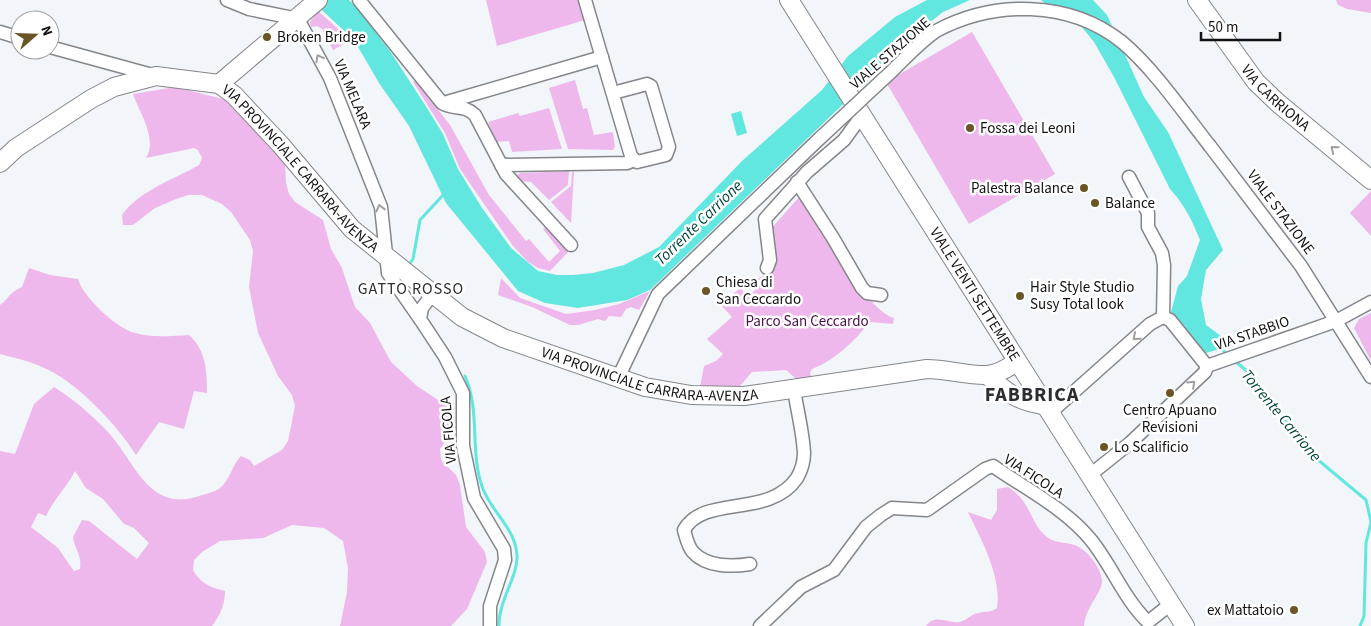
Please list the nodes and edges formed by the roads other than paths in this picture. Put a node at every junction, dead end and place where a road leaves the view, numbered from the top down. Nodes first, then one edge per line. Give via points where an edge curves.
1 (227, 0) edge
2 (359, 0) edge
3 (585, 0) edge
4 (789, 0) edge
5 (1197, 0) edge
6 (316, 3) edge
7 (298, 19) junction
8 (60, 50) edge
9 (602, 57) junction
10 (156, 76) junction
11 (220, 84) junction
12 (613, 93) junction
13 (442, 103) junction
14 (862, 114) junction
15 (1, 160) edge
16 (634, 160) junction
17 (501, 165) junction
18 (1129, 177) dead end
19 (1371, 180) edge
20 (797, 182) junction
21 (571, 245) dead end
22 (385, 256) junction
23 (767, 268) dead end
24 (432, 295) junction
25 (880, 295) dead end
26 (1371, 302) edge
27 (1162, 317) junction
28 (420, 319) junction
29 (1336, 321) junction
30 (1210, 365) junction
31 (1021, 369) junction
32 (987, 375) junction
33 (1371, 377) edge
34 (618, 378) junction
35 (794, 389) junction
36 (1046, 410) junction
37 (1090, 475) junction
38 (750, 564) dead end
39 (1172, 604) junction
40 (490, 626) edge
41 (760, 626) edge
42 (1185, 626) edge

1 - 7 street via 250,9
2 - 13 street
3 - 9 street
4 - 14 main road, VIALE VENTI SETTEMBRE
19 -> 5 main road, VIA CARRIONA via 1256,82
6 - 7 main road
7 - 11 main road
22 -> 7 street, VIA MELARA via 381,207 333,84
8 - 10 street
9 - 12 street
9 - 13 street
10 - 11 main road, VIA PROVINCIALE CARRARA-AVENZA
10 - 15 main road, VIA PROVINCIALE CARRARA-AVENZA via 114,87 91,98
11 - 22 main road, VIA PROVINCIALE CARRARA-AVENZA via 280,144 343,220
12 - 16 street
12 - 16 street via 647,84 653,89 668,152 662,157 642,162
13 - 17 street via 448,107 470,109
14 - 20 street via 844,140
14 - 31 main road, VIALE VENTI SETTEMBRE
16 - 17 street via 627,163
17 - 21 street
18 - 27 street via 1148,213 1148,227 1162,253
20 - 23 street via 764,222 770,257
20 - 25 street via 862,288 867,293
22 - 24 main road, VIA PROVINCIALE CARRARA-AVENZA
22 - 28 street, VIA PROVINCIALE CARRARA-AVENZA via 390,279
24 - 28 street via 422,308
24 - 34 main road, VIA PROVINCIALE CARRARA-AVENZA via 462,317 503,338
26 - 29 street, VIA STABBIO
27 - 30 street via 1170,320
27 -> 36 street
28 - 40 street, VIA FICOLA via 463,392 463,446 474,498 504,549 505,560 490,606
29 - 30 street, VIA STABBIO
29 - 33 street, VIALE STAZIONE
29 - 34 street, VIALE STAZIONE, bridge via 1301,266 1141,61 1122,42 1085,18 1066,10 1024,4 968,15 935,32 902,60 658,294
37 -> 30 street, VIA STABBIO via 1143,431
31 - 32 main road, VIA PROVINCIALE CARRARA-AVENZA via 1011,385 1002,384
31 - 36 main road, VIALE VENTI SETTEMBRE
32 - 35 main road, VIA PROVINCIALE CARRARA-AVENZA via 927,369
32 - 36 main road via 1007,393
34 - 35 main road, VIA PROVINCIALE CARRARA-AVENZA via 672,393 717,397
35 - 38 street via 804,453 803,466 790,488 767,501 697,516 688,522 684,530 692,552 700,558 711,563
36 - 37 main road, VIALE VENTI SETTEMBRE
37 - 39 main road, VIALE VENTI SETTEMBRE
39 - 41 street, VIA FICOLA via 1148,622 1137,611 1091,540 1061,512 993,466 927,510 892,508 881,515 866,527 834,570 801,587
39 - 42 main road, VIALE VENTI SETTEMBRE

